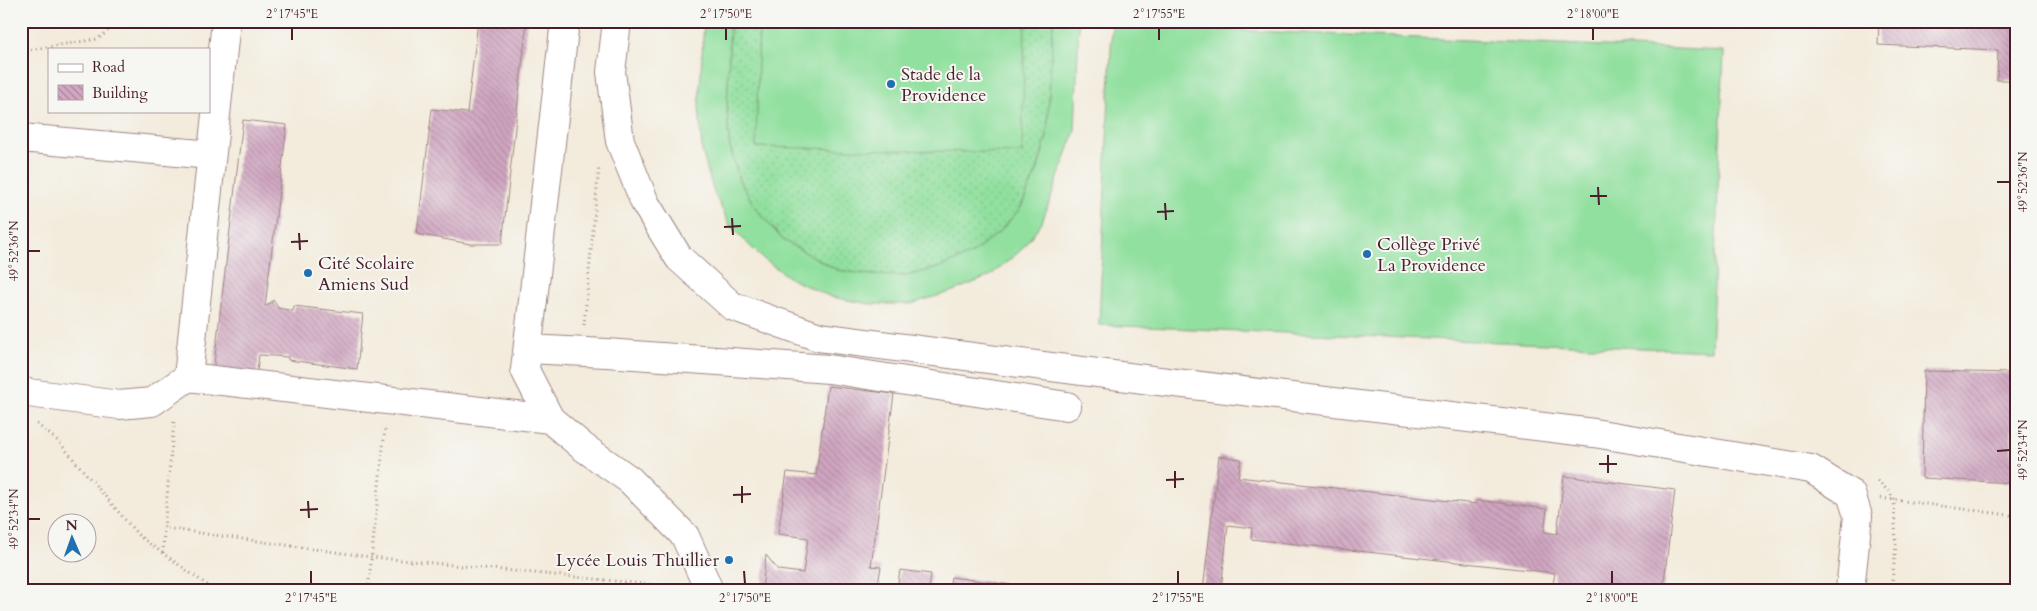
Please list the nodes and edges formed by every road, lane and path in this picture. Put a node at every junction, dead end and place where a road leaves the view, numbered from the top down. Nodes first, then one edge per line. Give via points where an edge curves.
1 (120, 21) edge
2 (226, 21) edge
3 (565, 21) edge
4 (617, 21) edge
5 (21, 51) edge
6 (21, 138) edge
7 (211, 155) junction
8 (599, 162) dead end
9 (528, 349) junction
10 (581, 353) junction
11 (183, 380) junction
12 (21, 392) edge
13 (388, 400) junction
14 (1067, 406) dead end
15 (550, 419) junction
16 (36, 423) dead end
17 (1876, 480) dead end
18 (1851, 494) junction
19 (1894, 500) junction
20 (2016, 516) edge
21 (164, 528) junction
22 (162, 553) junction
23 (371, 557) junction
24 (697, 589) edge
25 (214, 590) edge
26 (368, 590) edge
27 (1850, 590) edge
28 (1891, 590) edge

1 - 5 path via 98,39
2 - 7 lane
3 - 9 lane
4 - 18 lane via 612,72 620,141 645,203 680,258 732,306 819,337 1594,433 1811,469
6 - 7 lane
7 - 11 lane
8 - 10 path
9 - 10 lane
9 - 15 lane via 525,370
10 - 14 lane via 829,369
11 - 12 lane via 152,402 119,405
11 - 13 lane
11 - 21 path
13 - 15 lane
13 - 23 path
15 - 24 lane via 630,480 685,536
16 - 22 path via 58,441 139,536
17 - 19 path
18 - 19 path
18 - 27 lane via 1858,516
19 - 20 path
19 - 28 path via 1896,546
21 - 22 path
21 - 23 path
22 - 25 path
23 - 24 path
23 - 26 path

